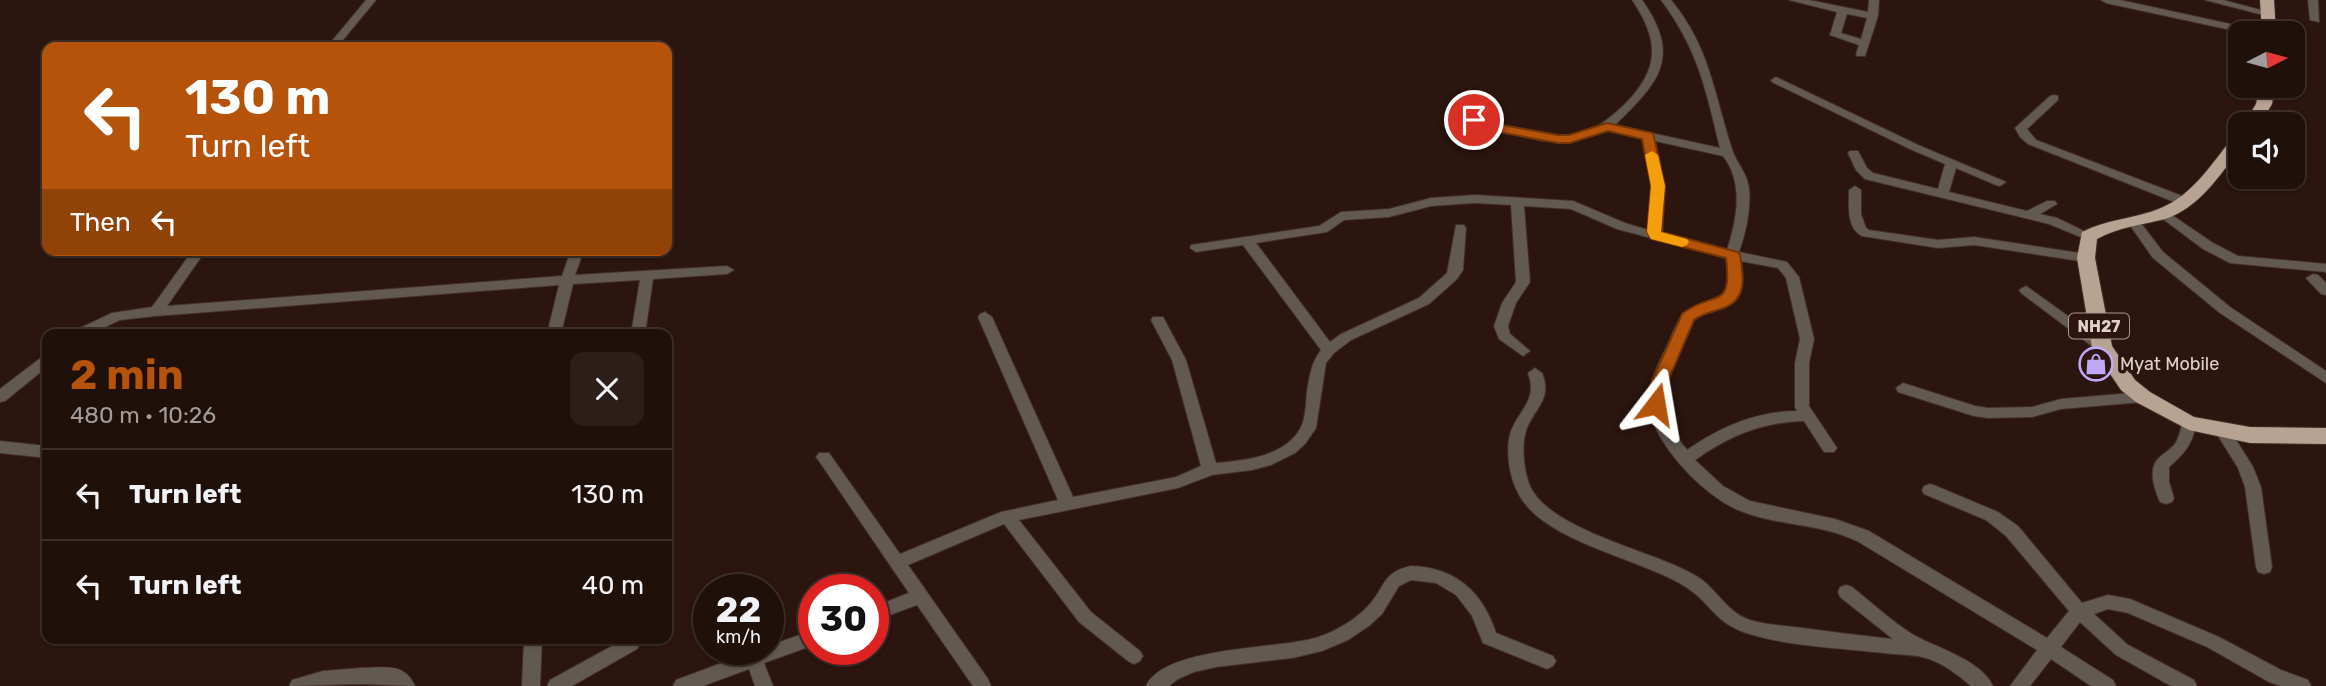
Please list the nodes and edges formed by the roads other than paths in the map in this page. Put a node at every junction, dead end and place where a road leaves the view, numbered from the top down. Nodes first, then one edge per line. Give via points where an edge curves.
1 (370, 0) edge
2 (1637, 0) edge
3 (1666, 0) edge
4 (1794, 0) edge
5 (1874, 0) edge
6 (2106, 0) edge
7 (2210, 0) edge
8 (2311, 0) edge
9 (2267, 7) edge
10 (1843, 10) junction
11 (1873, 16) junction
12 (2315, 19) dead end
13 (2228, 26) edge
14 (336, 42) edge
15 (1776, 80) dead end
16 (2054, 98) dead end
17 (1473, 106) dead end
18 (1607, 127) junction
19 (1648, 136) junction
20 (1727, 153) junction
21 (1854, 153) dead end
22 (2228, 153) edge
23 (1952, 162) junction
24 (2000, 182) dead end
25 (1854, 190) dead end
26 (1942, 195) junction
27 (1517, 201) junction
28 (2186, 202) junction
29 (2051, 204) dead end
30 (2163, 213) junction
31 (2028, 215) junction
32 (2133, 221) junction
33 (1460, 228) dead end
34 (1656, 236) junction
35 (2088, 236) junction
36 (1247, 241) junction
37 (1196, 248) dead end
38 (1732, 255) junction
39 (196, 256) edge
40 (576, 256) edge
41 (2086, 258) junction
42 (2326, 268) edge
43 (727, 271) dead end
44 (647, 275) junction
45 (2313, 278) dead end
46 (567, 280) junction
47 (2025, 290) dead end
48 (2326, 291) edge
49 (156, 312) junction
50 (985, 317) dead end
51 (1157, 320) dead end
52 (90, 329) edge
53 (555, 329) edge
54 (639, 329) edge
55 (2102, 347) junction
56 (1329, 350) junction
57 (1523, 351) dead end
58 (42, 364) edge
59 (1535, 373) dead end
60 (2326, 378) edge
61 (1903, 388) dead end
62 (0, 397) edge
63 (2143, 397) junction
64 (1807, 416) junction
65 (2189, 423) junction
66 (2222, 431) junction
67 (2326, 436) edge
68 (0, 447) edge
69 (1829, 448) dead end
70 (42, 451) edge
71 (824, 457) dead end
72 (1686, 459) junction
73 (1210, 469) junction
74 (1930, 490) dead end
75 (2166, 498) dead end
76 (1067, 502) junction
77 (1007, 516) junction
78 (898, 562) junction
79 (2264, 567) dead end
80 (1846, 592) dead end
81 (921, 596) junction
82 (889, 608) edge
83 (2079, 611) junction
84 (533, 644) edge
85 (632, 645) dead end
86 (2049, 649) junction
87 (1933, 651) junction
88 (1134, 656) dead end
89 (1546, 661) dead end
90 (738, 665) edge
91 (756, 665) edge
92 (298, 686) edge
93 (407, 686) edge
94 (531, 686) edge
95 (556, 686) edge
96 (682, 686) edge
97 (764, 686) edge
98 (980, 686) edge
99 (1155, 686) edge
100 (1984, 686) edge
101 (2019, 686) edge
102 (2107, 686) edge
103 (2188, 686) edge
104 (2302, 686) edge

1 - 14 street
2 - 18 street via 1655,27 1657,48 1651,80
3 - 20 street via 1679,13 1700,55
4 - 10 street
5 - 11 street
6 - 13 street
7 - 9 street
8 - 12 street
10 - 11 street
10 - 11 street via 1835,35 1863,49
15 - 23 street
16 - 28 street via 2021,128 2032,142
17 - 18 street via 1472,116 1482,125 1543,138 1570,139
18 - 19 street
19 - 20 street
19 - 34 street via 1658,186
20 - 38 street via 1742,184 1743,219
21 - 26 street via 1866,174
22 - 28 highway
23 - 24 street
23 - 26 street
25 - 41 street via 1855,214 1860,230 1866,233 1950,245 1974,241
26 - 31 street
27 - 34 street via 1573,205
27 - 36 street via 1432,202 1389,214 1341,216 1323,229
27 - 57 street via 1523,282 1501,326 1504,336
28 - 30 highway
29 - 31 street
30 - 32 highway
30 - 42 street via 2235,260
31 - 35 street
32 - 35 highway
32 - 60 street via 2158,255 2225,310
33 - 56 street via 1456,270 1438,290
34 - 38 street
35 - 41 highway, NH27
36 - 37 street
36 - 56 street
38 - 64 street via 1782,265 1792,277 1807,339 1802,407
38 - 72 street via 1737,283 1732,293 1724,302 1688,317 1659,383 1656,404 1663,427
39 - 49 street
40 - 46 street
41 - 55 highway, NH27
43 - 44 street
44 - 46 street
44 - 54 street
45 - 48 street
46 - 49 street
46 - 53 street
47 - 55 street
49 - 52 street via 117,316
50 - 76 street
51 - 73 street via 1179,360
55 - 63 highway, NH27 via 2128,385
56 - 73 street via 1319,362 1309,428 1303,436 1276,459 1254,466
58 - 62 street
59 - 87 street via 1541,385 1518,433 1518,458 1526,494 1541,511 1703,590 1734,621 1774,633
61 - 63 street via 1988,413 2032,412 2061,404
63 - 65 highway, NH27
64 - 69 street
64 - 72 street via 1778,415 1742,425
65 - 66 highway, NH27
65 - 75 street via 2185,441 2163,460 2160,469
66 - 67 highway, NH27
66 - 79 street via 2253,487
68 - 70 street
71 - 78 street
72 - 86 street via 1717,492 1742,506 1856,533
73 - 76 street via 1178,482
74 - 83 street via 1992,516 2012,531
76 - 77 street
77 - 78 street
77 - 88 street via 1084,617
78 - 81 street
80 - 87 street via 1905,639
81 - 82 street
81 - 98 street
83 - 86 street
83 - 103 street via 2122,650
83 - 104 street via 2108,602 2130,606
84 - 94 street
85 - 95 street
86 - 101 street
86 - 102 street
87 - 100 street
89 - 99 street via 1489,638 1473,601 1462,588 1430,575 1409,573 1392,580 1376,609 1329,641 1296,651 1182,667
90 - 96 street
91 - 97 street
92 - 93 street via 315,679 364,675 400,677

